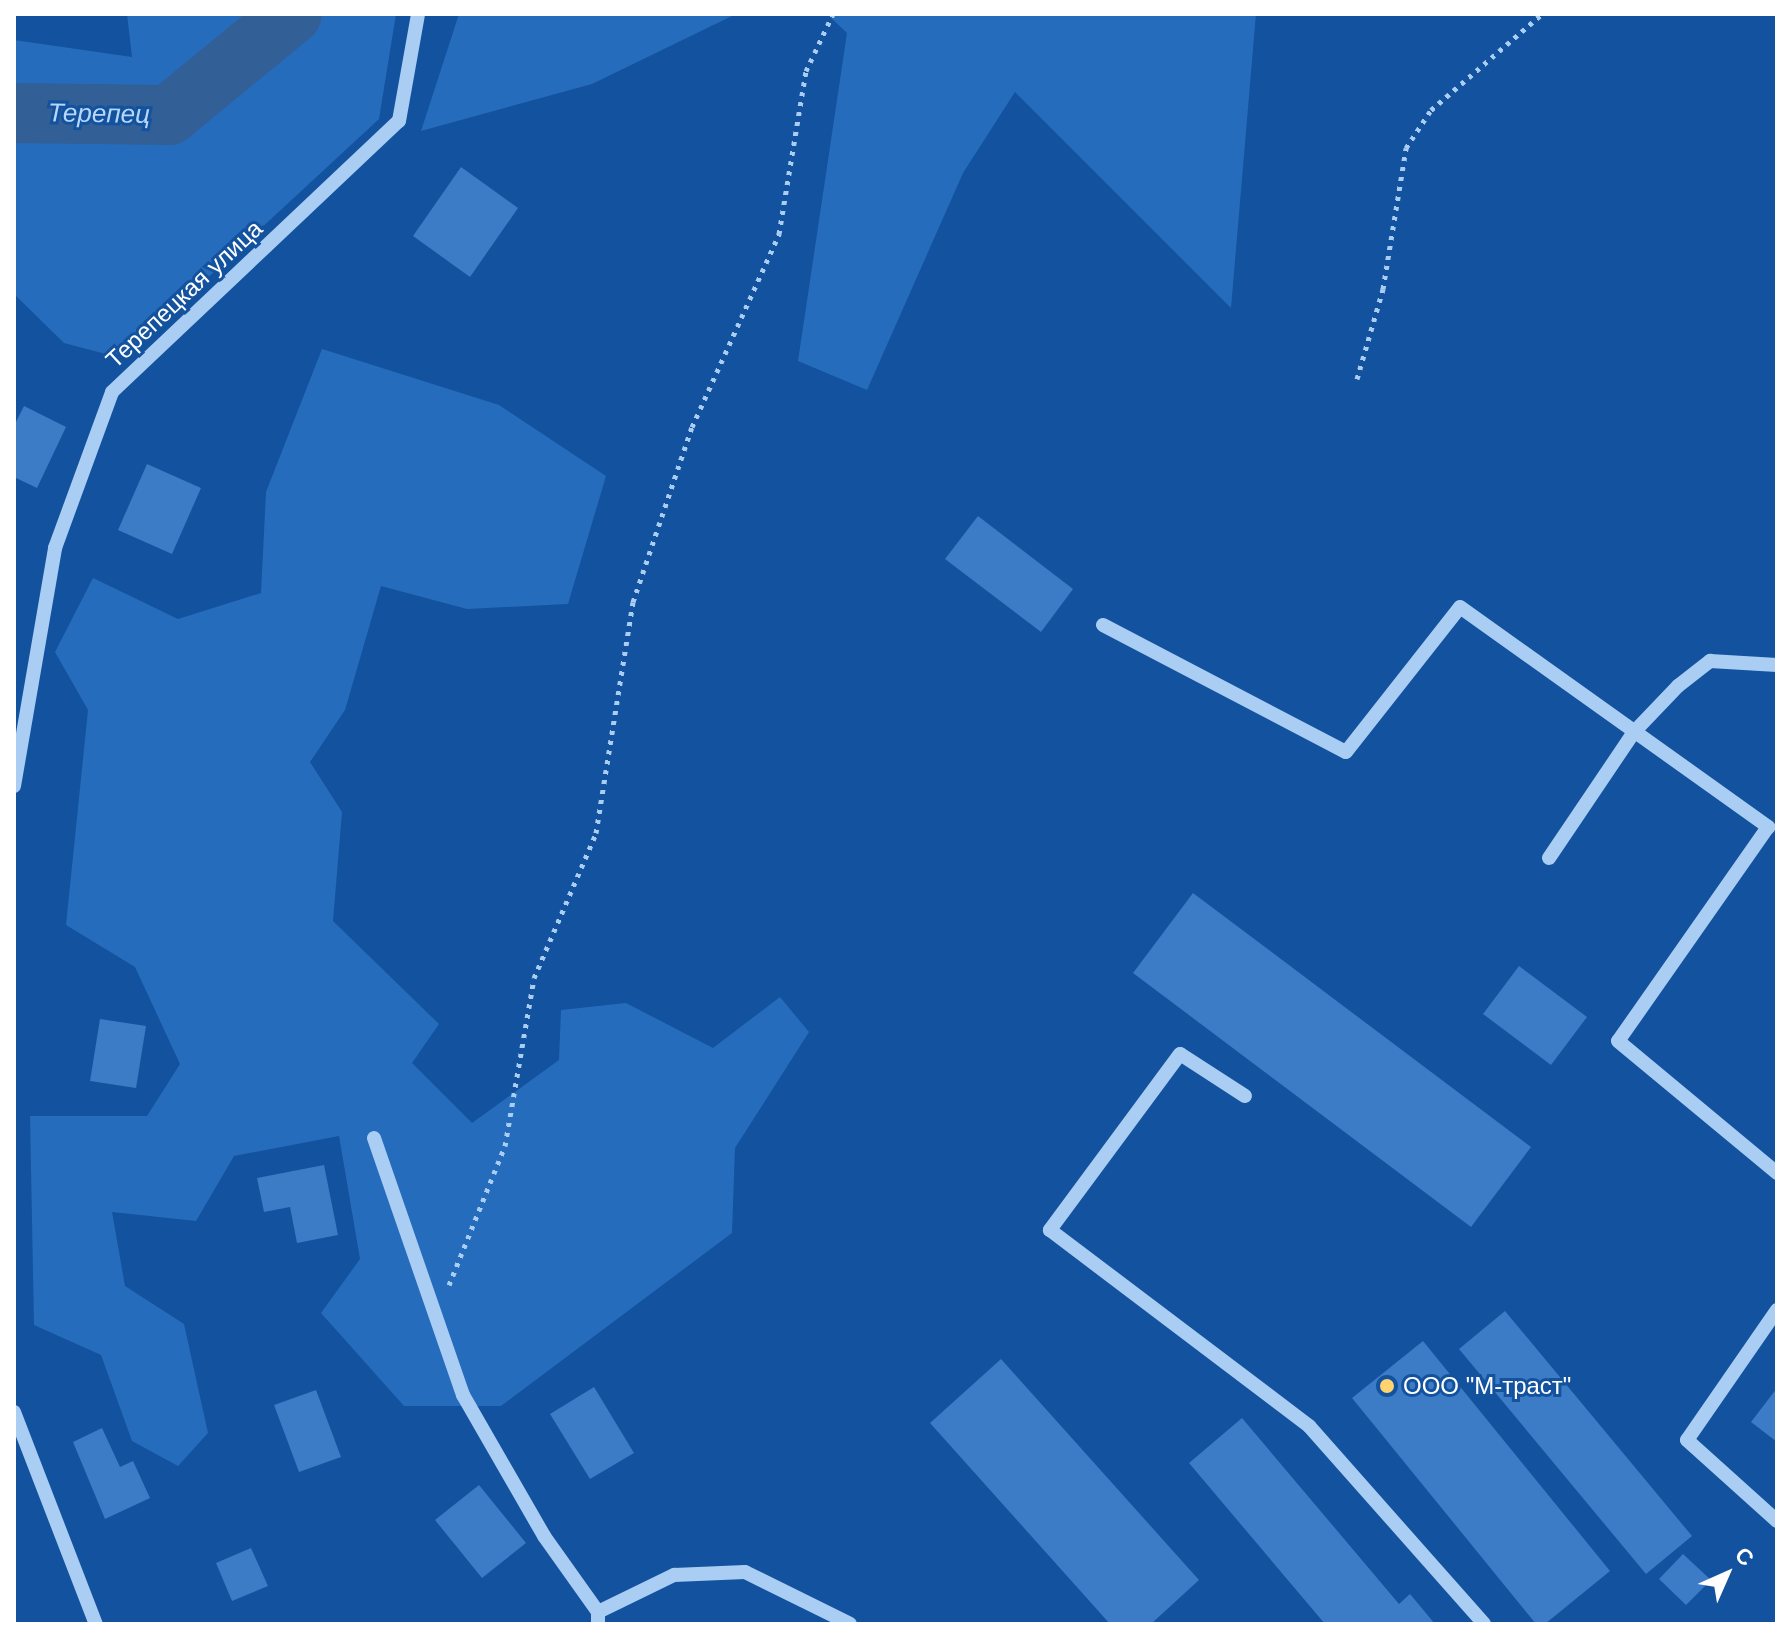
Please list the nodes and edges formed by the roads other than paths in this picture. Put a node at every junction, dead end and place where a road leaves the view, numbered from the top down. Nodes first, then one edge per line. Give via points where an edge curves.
1 (418, 14) edge
2 (1103, 625) dead end
3 (1777, 665) edge
4 (1634, 732) junction
5 (14, 786) edge
6 (1549, 858) dead end
7 (1245, 1096) dead end
8 (374, 1138) dead end
9 (1777, 1173) edge
10 (1777, 1310) edge
11 (14, 1412) edge
12 (1777, 1521) edge
13 (598, 1618) edge
14 (96, 1624) edge
15 (850, 1624) edge
16 (1484, 1624) edge

1 - 5 street, Терепецкая улица via 399,121 112,392 55,548
2 - 4 street via 1346,752 1460,607
3 - 4 street via 1710,661
4 - 6 street
4 - 9 street via 1768,827 1618,1041
7 - 16 street via 1180,1054 1050,1230 1309,1426
8 - 13 street via 463,1395
10 - 12 street via 1687,1440
11 - 14 street
13 - 15 street via 674,1575 745,1572

